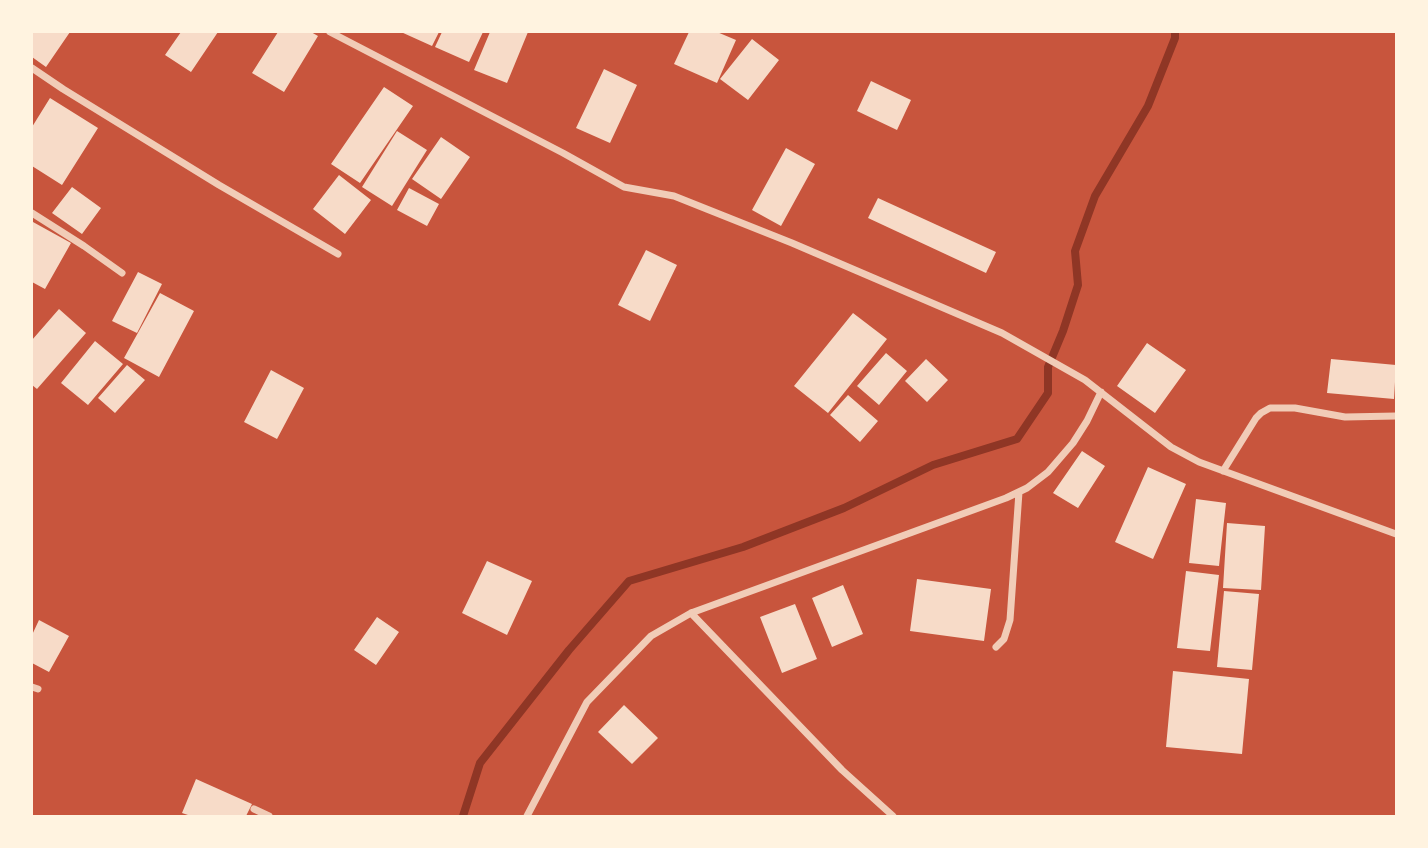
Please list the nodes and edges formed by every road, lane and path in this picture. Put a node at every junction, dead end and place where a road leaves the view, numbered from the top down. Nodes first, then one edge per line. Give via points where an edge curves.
1 (330, 32) edge
2 (32, 68) edge
3 (32, 213) edge
4 (338, 254) dead end
5 (122, 273) dead end
6 (1101, 392) junction
7 (1396, 416) edge
8 (1223, 471) junction
9 (1019, 492) junction
10 (1396, 534) edge
11 (691, 613) junction
12 (996, 647) dead end
13 (254, 809) dead end
14 (269, 817) edge
15 (527, 817) edge
16 (894, 817) edge

1 - 6 street via 624,187 674,197 792,243 1002,334
2 - 4 street
3 - 5 street
6 - 8 street via 1171,447
6 - 9 street via 1073,443 1039,481
7 - 8 street via 1345,417 1270,408 1256,418
8 - 10 street
9 - 11 street
9 - 12 street via 1010,620
11 - 15 street via 651,636 587,702
11 - 16 street via 842,770
13 - 14 street

